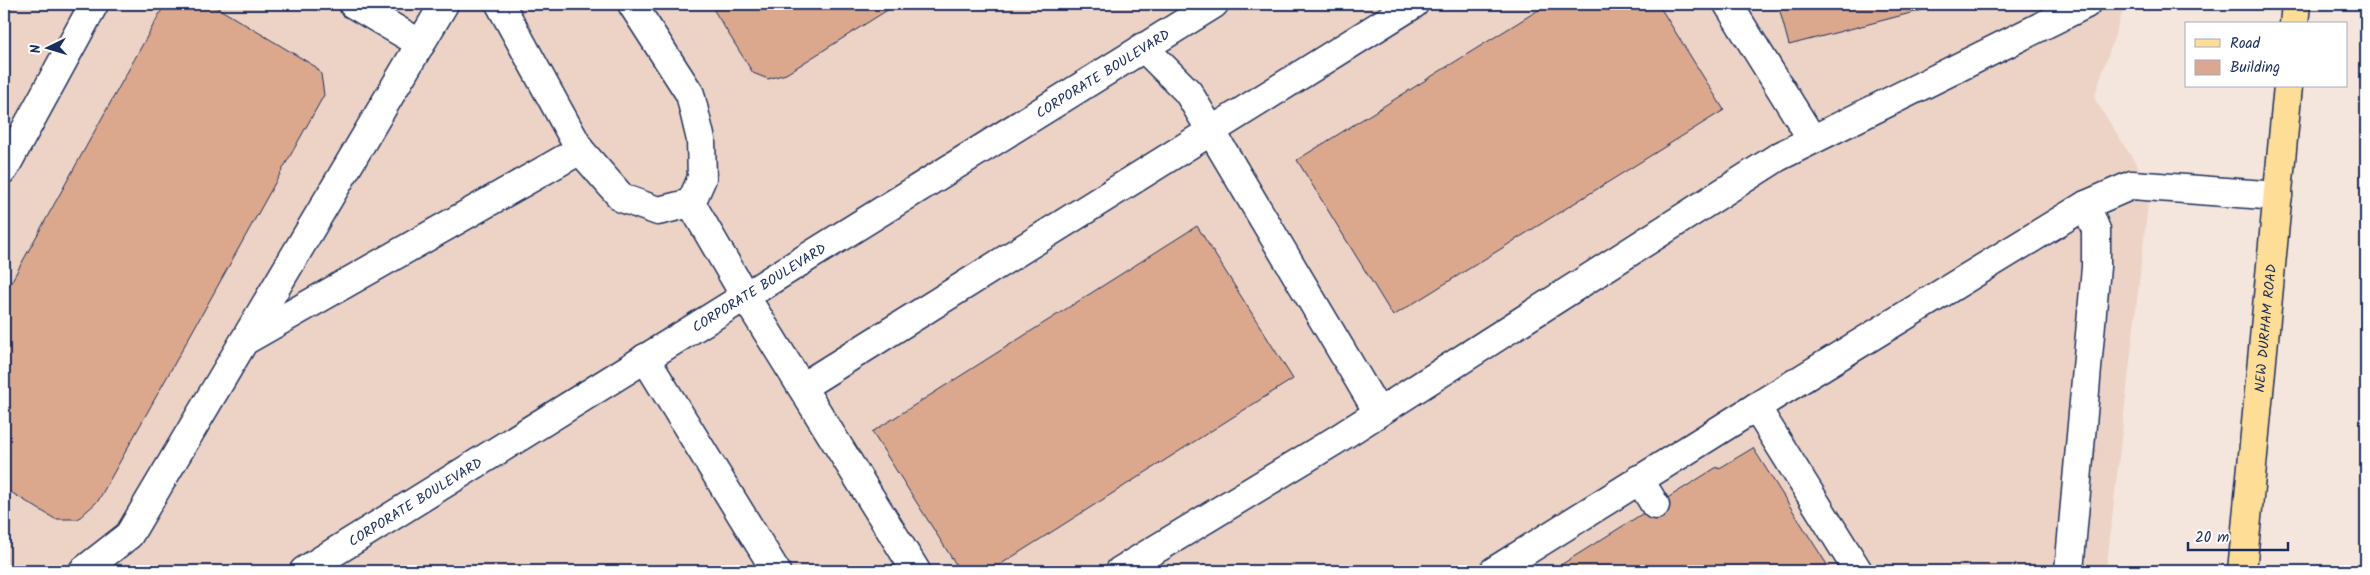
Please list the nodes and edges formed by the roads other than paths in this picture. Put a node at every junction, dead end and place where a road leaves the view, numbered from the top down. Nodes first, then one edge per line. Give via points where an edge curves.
1 (94, 4) edge
2 (353, 4) edge
3 (444, 4) edge
4 (500, 4) edge
5 (632, 4) edge
6 (1214, 4) edge
7 (1414, 4) edge
8 (1728, 4) edge
9 (2086, 4) edge
10 (2296, 4) edge
11 (2294, 22) edge
12 (421, 44) junction
13 (1143, 47) junction
14 (2288, 88) edge
15 (1212, 132) junction
16 (1812, 139) junction
17 (580, 150) junction
18 (4, 169) edge
19 (2278, 196) junction
20 (691, 203) junction
21 (2086, 205) junction
22 (745, 296) junction
23 (245, 341) junction
24 (645, 358) junction
25 (802, 387) junction
26 (1756, 407) junction
27 (1378, 412) junction
28 (1639, 479) junction
29 (1656, 505) dead end
30 (83, 571) edge
31 (304, 571) edge
32 (776, 571) edge
33 (916, 571) edge
34 (1120, 571) edge
35 (1494, 571) edge
36 (1858, 571) edge
37 (2069, 571) edge
38 (2242, 571) edge

1 - 18 street
2 - 12 street
3 - 12 street
4 - 17 street
5 - 20 street via 690,94 701,140 702,178
6 - 13 street, CORPORATE BOULEVARD
7 - 15 street
8 - 16 street
9 - 16 street
10 - 11 main road
12 - 23 street
13 - 15 street via 1188,92
13 - 22 street, CORPORATE BOULEVARD
14 - 19 main road, NEW DURHAM ROAD
15 - 25 street
15 - 27 street
16 - 27 street via 1778,156
17 - 20 street via 622,198 658,211
17 - 23 street
19 - 21 street via 2132,185
19 - 38 main road, NEW DURHAM ROAD
20 - 22 street
21 - 26 street
21 - 37 street via 2096,230 2096,267
22 - 24 street, CORPORATE BOULEVARD
22 - 25 street
23 - 30 street via 129,535
24 - 31 street, CORPORATE BOULEVARD
24 - 32 street
25 - 33 street
26 - 28 street
26 - 36 street
27 - 34 street
28 - 29 street
28 - 35 street

